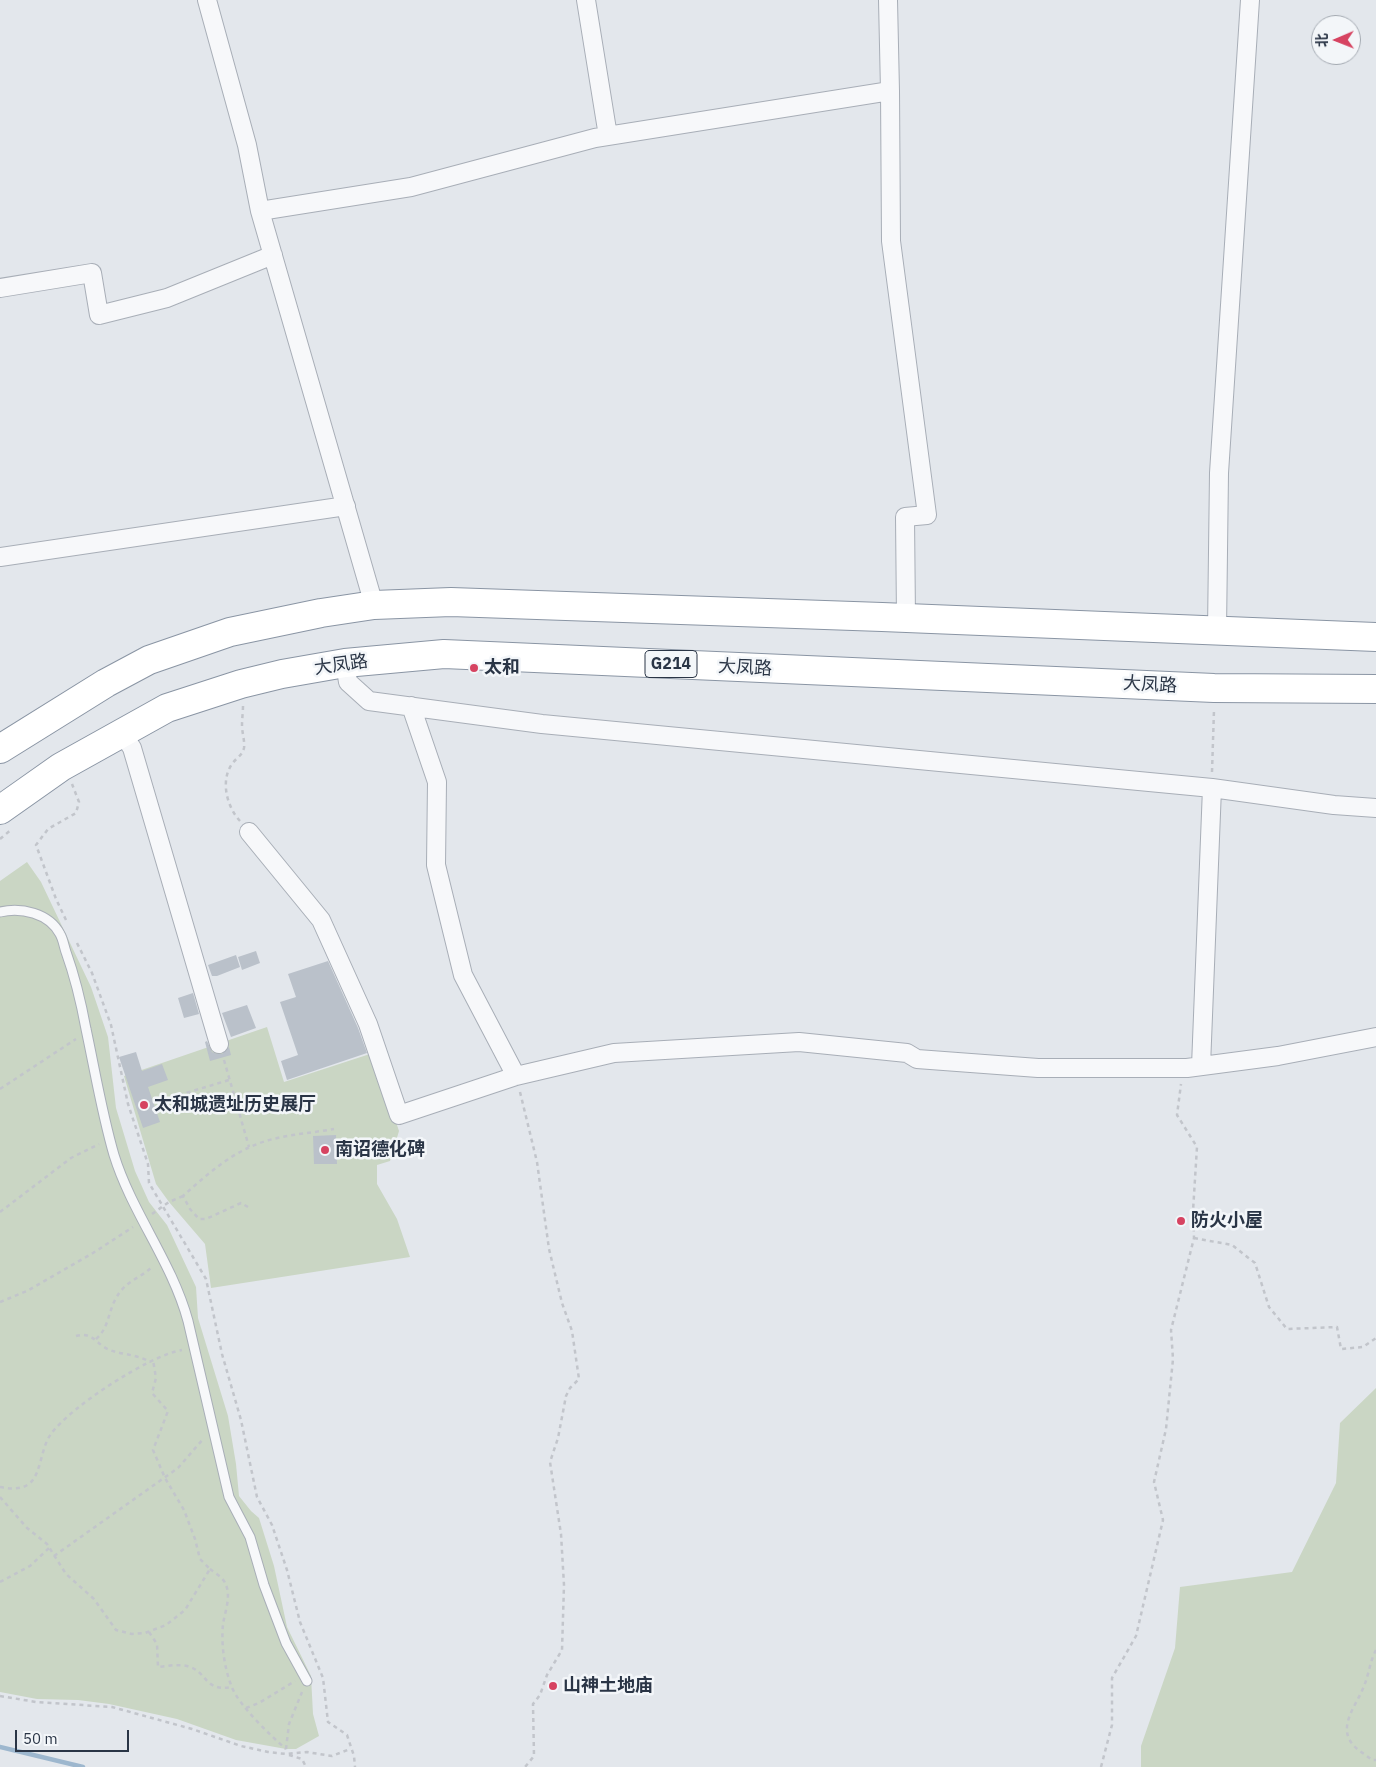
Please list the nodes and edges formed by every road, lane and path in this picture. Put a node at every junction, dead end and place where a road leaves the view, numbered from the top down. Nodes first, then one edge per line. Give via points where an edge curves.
1 (207, 0) edge
2 (586, 0) edge
3 (888, 0) edge
4 (1250, 0) edge
5 (890, 91) junction
6 (608, 136) junction
7 (260, 211) junction
8 (273, 255) junction
9 (0, 288) edge
10 (346, 506) junction
11 (0, 557) edge
12 (374, 605) junction
13 (906, 618) junction
14 (1217, 630) junction
15 (1376, 637) edge
16 (345, 663) junction
17 (1214, 688) junction
18 (1376, 689) edge
19 (243, 698) dead end
20 (410, 706) junction
21 (122, 733) junction
22 (0, 749) edge
23 (61, 767) junction
24 (1212, 788) junction
25 (1376, 808) edge
26 (7, 819) edge
27 (249, 832) joint
28 (0, 839) edge
29 (0, 912) edge
30 (69, 927) dead end
31 (77, 942) dead end
32 (87, 1032) junction
33 (1376, 1037) edge
34 (219, 1044) joint
35 (1190, 1072) junction
36 (516, 1076) junction
37 (230, 1080) junction
38 (0, 1089) edge
39 (156, 1102) dead end
40 (334, 1130) dead end
41 (111, 1140) junction
42 (249, 1147) junction
43 (183, 1196) junction
44 (163, 1206) junction
45 (248, 1207) dead end
46 (0, 1212) edge
47 (142, 1221) junction
48 (1194, 1238) junction
49 (161, 1256) junction
50 (0, 1302) edge
51 (76, 1336) dead end
52 (1376, 1338) edge
53 (96, 1339) junction
54 (194, 1349) junction
55 (153, 1360) junction
56 (150, 1362) junction
57 (213, 1426) junction
58 (165, 1478) junction
59 (0, 1488) edge
60 (0, 1497) edge
61 (50, 1548) junction
62 (54, 1556) junction
63 (210, 1569) junction
64 (0, 1582) edge
65 (149, 1632) junction
66 (1376, 1650) edge
67 (305, 1678) junction
68 (232, 1687) junction
69 (0, 1696) edge
70 (246, 1708) junction
71 (286, 1749) junction
72 (350, 1749) junction
73 (286, 1754) junction
74 (1376, 1760) edge
75 (306, 1767) edge
76 (355, 1767) edge
77 (525, 1767) edge
78 (1101, 1767) edge

1 - 7 street via 247,145
2 - 6 street
3 - 5 street
4 - 14 street via 1219,473
5 - 6 street
5 - 13 street via 891,241 927,515 905,516
6 - 7 street via 411,187
7 - 8 street
8 - 9 street via 167,298 99,315 92,273
8 - 10 street
10 - 11 street
10 - 12 street
12 - 13 highway via 451,602
12 - 22 highway via 230,632 149,660
13 - 14 highway
14 - 15 highway
16 - 17 highway, 大凤路 / G214 via 444,654
16 - 20 street via 348,682 369,701
16 - 21 highway, 大凤路 / G214 via 232,687 167,708
17 - 18 highway, 大凤路 / G214
17 - 24 path
19 - 27 path via 244,748 231,765 226,791 233,813
20 - 24 street via 542,724
20 - 36 street via 437,782 436,865 463,975
21 - 23 highway, 大凤路 / G214
21 - 34 street via 132,748
23 - 26 highway, 大凤路 / G214
23 - 30 path via 80,802 76,813 48,830 36,845
24 - 25 street
24 - 35 street
26 - 28 path
27 - 36 street via 321,920 368,1024 399,1115
29 - 32 lane via 14,910 38,914 57,930 73,971
31 - 44 path via 111,1025 128,1104 148,1164 149,1183
32 - 38 path
32 - 41 lane
33 - 35 street
34 - 37 path
35 - 36 street via 981,1065 800,1042 614,1053
35 - 48 path via 1177,1116 1197,1147
36 - 77 path via 537,1162 549,1250 572,1331 579,1379 566,1396 550,1462 561,1534 564,1584 562,1650 533,1704 534,1756
37 - 39 path
37 - 42 path
40 - 42 path via 280,1137
41 - 46 path via 71,1158
41 - 47 lane via 127,1190
42 - 43 path
43 - 44 path
43 - 45 path via 199,1219 242,1203
44 - 47 path
44 - 72 path via 206,1279 257,1497 272,1525 300,1622 323,1678 328,1722 347,1735
47 - 49 lane
47 - 50 path via 27,1291
48 - 52 path via 1232,1245 1255,1263 1269,1307 1287,1329 1338,1327 1341,1349 1363,1347
48 - 78 path via 1171,1330 1173,1359 1167,1420 1154,1482 1163,1520 1136,1636 1112,1678 1112,1725
49 - 53 path via 151,1268 128,1282 115,1300 103,1333
49 - 54 lane via 184,1308
51 - 53 path
53 - 56 path via 104,1347 140,1356
54 - 55 path via 165,1354
54 - 57 lane
55 - 56 path
55 - 58 path via 156,1378 152,1393 168,1411 153,1450
56 - 59 path via 78,1406 60,1423 45,1444 35,1476 29,1484 20,1488
57 - 58 path via 178,1468
57 - 67 lane via 229,1497 250,1538 286,1643
58 - 62 path
58 - 63 path via 184,1510 200,1559
60 - 61 path
61 - 62 path
61 - 64 path via 30,1566
62 - 65 path via 66,1574 94,1599 116,1630 132,1634
63 - 65 path via 186,1610 166,1625
63 - 68 path via 226,1585 224,1649
65 - 68 path via 157,1644 158,1667 187,1666 212,1686
66 - 74 path via 1364,1686 1348,1718 1346,1733 1353,1745
67 - 70 path
67 - 71 path via 289,1724
68 - 70 path
69 - 73 path via 112,1707 241,1746
70 - 71 path
71 - 73 path
72 - 73 path via 332,1756 307,1752
72 - 76 path
73 - 75 path via 302,1758

